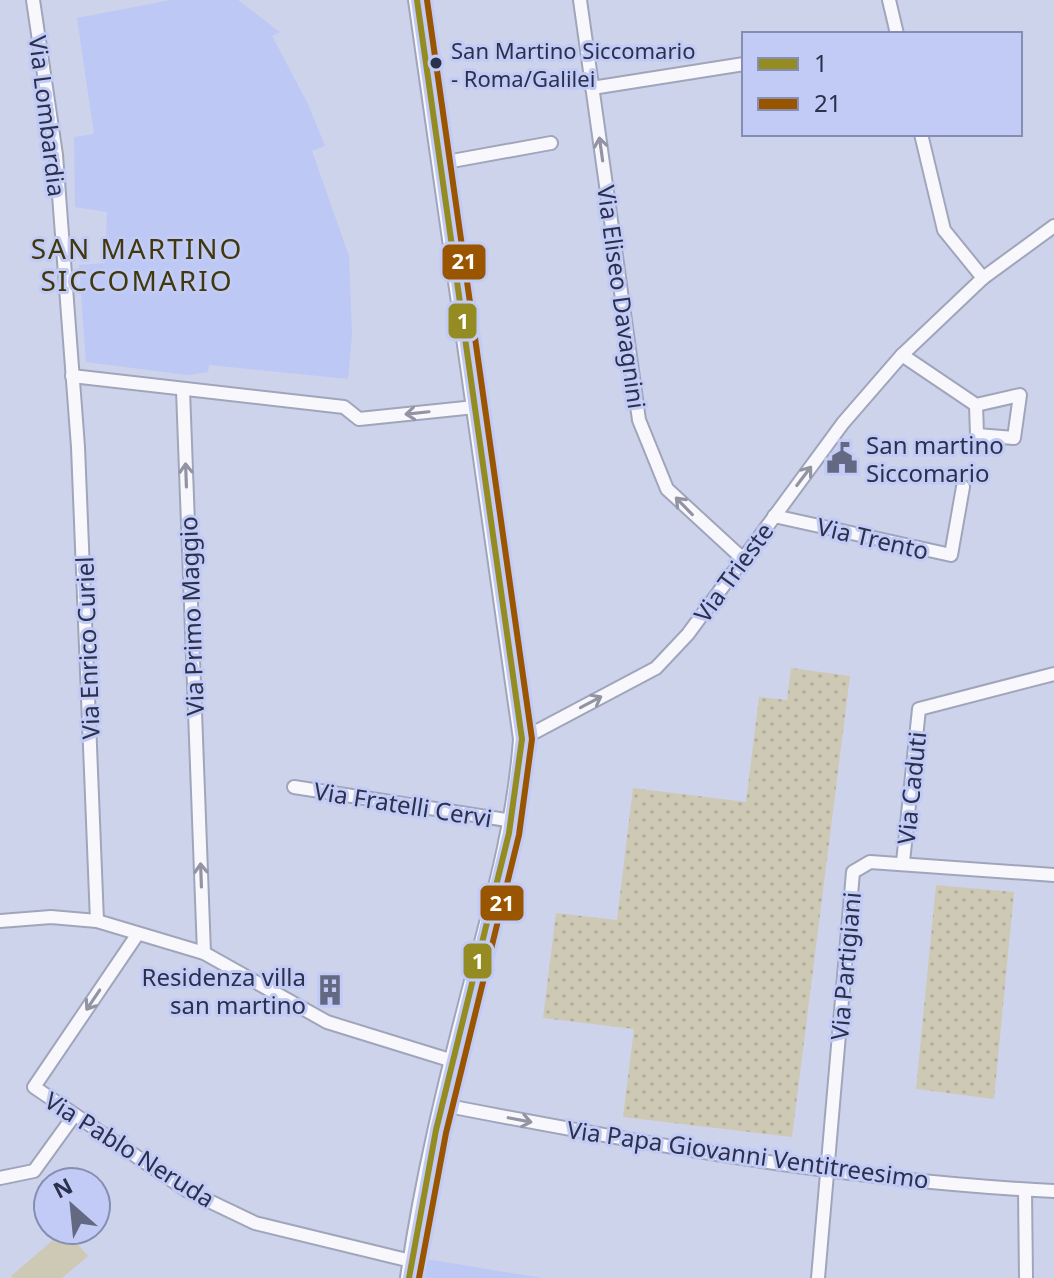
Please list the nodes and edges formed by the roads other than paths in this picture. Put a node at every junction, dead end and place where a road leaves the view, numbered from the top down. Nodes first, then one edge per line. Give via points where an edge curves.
1 (33, 0) edge
2 (417, 0) edge
3 (580, 0) edge
4 (889, 0) edge
5 (895, 32) edge
6 (742, 64) edge
7 (592, 88) junction
8 (921, 136) edge
9 (551, 143) dead end
10 (441, 163) junction
11 (1054, 226) edge
12 (983, 278) junction
13 (902, 355) junction
14 (72, 376) junction
15 (183, 390) junction
16 (976, 405) junction
17 (475, 407) junction
18 (963, 487) dead end
19 (774, 516) junction
20 (742, 558) junction
21 (1054, 674) edge
22 (522, 739) junction
23 (294, 787) dead end
24 (513, 821) junction
25 (903, 862) junction
26 (1054, 875) edge
27 (0, 921) edge
28 (97, 921) junction
29 (137, 935) junction
30 (204, 953) junction
31 (453, 1061) junction
32 (443, 1105) junction
33 (73, 1117) junction
34 (826, 1169) junction
35 (0, 1178) edge
36 (1025, 1190) junction
37 (1054, 1191) edge
38 (410, 1270) edge
39 (818, 1278) edge
40 (1026, 1278) edge

1 - 14 street, Via Lombardia via 56,155
2 - 10 street
3 - 7 street, Via Eliseo Davagnini
4 - 5 street
6 - 7 street
20 -> 7 street, Via Eliseo Davagnini via 667,489 639,420
8 - 12 street via 944,230
9 - 10 street
10 - 17 street
11 - 12 street, Via Trieste
12 - 13 street, Via Trieste
13 - 16 street
19 -> 13 street, Via Trieste
14 - 15 street
14 - 28 street, Via Enrico Curiel
17 -> 15 street via 359,419 344,407
30 -> 15 street, Via Primo Maggio
16 - 16 street via 977,435 1014,438 1020,395
17 - 22 street
18 - 19 street, Via Trento via 951,555
19 - 20 street, Via Trieste
22 -> 20 street, Via Trieste via 656,668 688,634
21 - 25 street, Via Caduti via 919,709
22 - 24 street
23 - 24 street, Via Fratelli Cervi
24 - 31 street
25 - 26 street, Via Partigiani
25 - 34 street, Via Partigiani via 870,862 853,872
27 - 28 street
28 - 29 street
29 - 30 street
29 -> 33 street, Via Pablo Neruda via 34,1087
30 - 31 street via 327,1022
31 - 32 street
32 -> 34 street, Via Papa Giovanni Ventitreesimo
32 - 38 street
33 - 35 street via 34,1171
33 - 38 street, Via Pablo Neruda via 186,1190 255,1223
34 - 36 street, Via Papa Giovanni Ventitreesimo
34 - 39 street
36 - 37 street, Via Papa Giovanni Ventitreesimo
36 - 40 street

